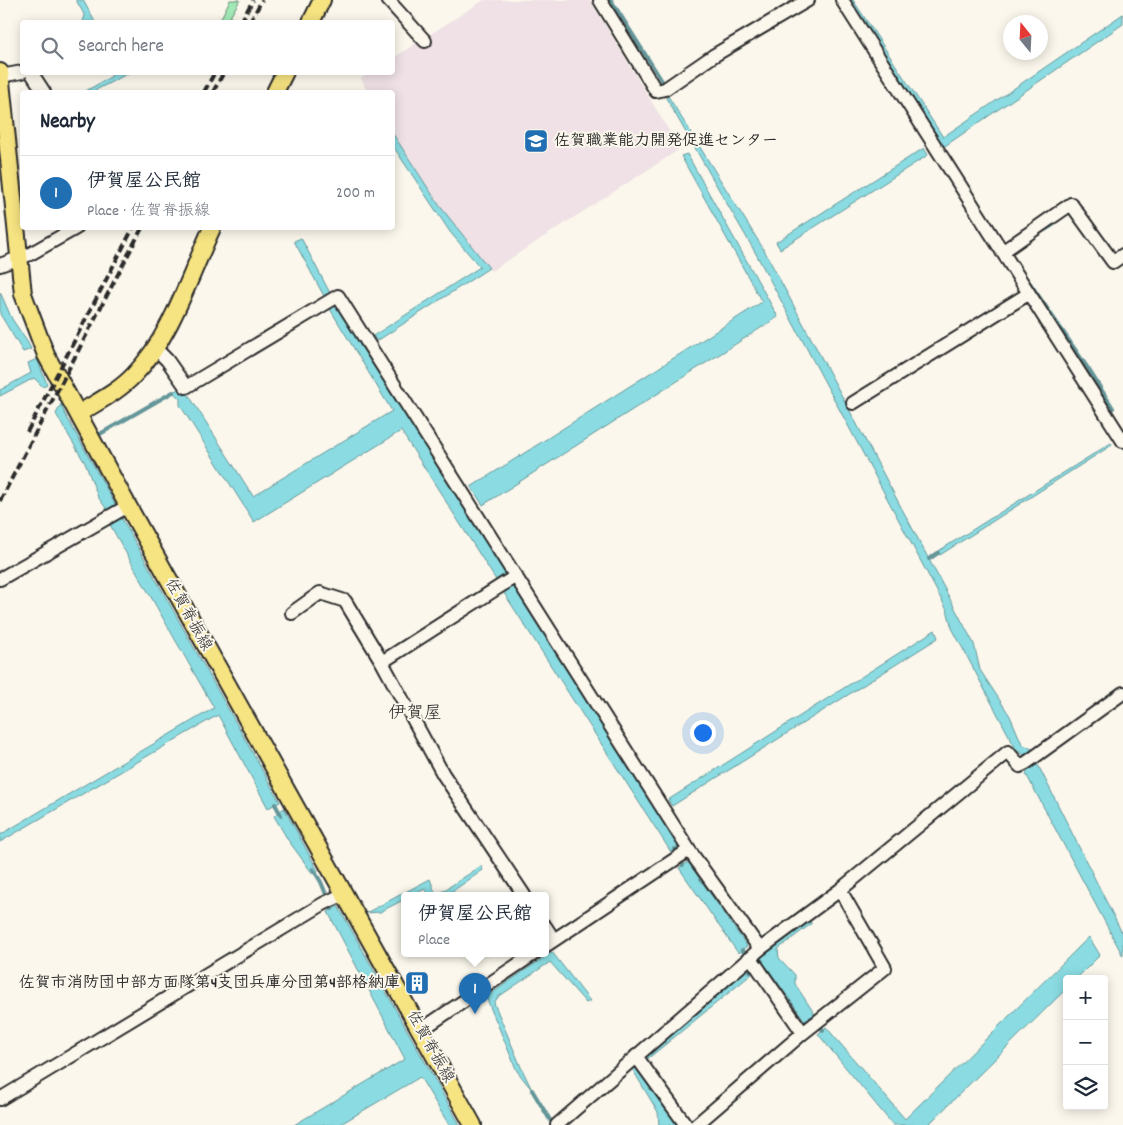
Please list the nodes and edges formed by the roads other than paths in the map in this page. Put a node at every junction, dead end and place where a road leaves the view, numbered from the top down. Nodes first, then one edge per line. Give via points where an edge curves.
1 (322, 0) edge
2 (388, 0) edge
3 (600, 0) edge
4 (808, 0) edge
5 (842, 0) edge
6 (311, 20) edge
7 (425, 41) dead end
8 (20, 72) edge
9 (0, 74) edge
10 (33, 75) edge
11 (284, 75) edge
12 (43, 90) edge
13 (276, 90) edge
14 (72, 230) edge
15 (211, 230) edge
16 (1002, 252) junction
17 (1123, 255) edge
18 (19, 258) junction
19 (0, 265) edge
20 (1028, 294) junction
21 (156, 349) junction
22 (853, 404) dead end
23 (78, 414) junction
24 (1123, 441) edge
25 (128, 506) junction
26 (516, 576) junction
27 (0, 579) edge
28 (292, 613) dead end
29 (382, 662) junction
30 (1123, 692) edge
31 (682, 854) junction
32 (840, 890) junction
33 (522, 892) edge
34 (341, 896) junction
35 (550, 943) edge
36 (756, 954) junction
37 (529, 957) edge
38 (421, 1030) junction
39 (807, 1030) junction
40 (639, 1061) junction
41 (0, 1099) edge
42 (558, 1124) edge
43 (473, 1125) edge
44 (686, 1125) edge
45 (696, 1125) edge

1 - 6 main road
2 - 7 street
3 - 4 street via 656,91 665,89 713,56
5 - 16 street
8 - 9 street
9 - 18 main road, 佐賀脊振線
10 - 12 street
11 - 13 main road
14 - 18 street
15 - 21 main road
16 - 17 street via 1071,204 1113,262
16 - 20 street
18 - 19 street
18 - 23 main road, 佐賀脊振線 via 23,294 36,330
20 - 22 street
20 - 24 street
21 - 23 main road via 128,381
21 - 26 street via 186,387 338,296
23 - 25 main road, 佐賀脊振線
25 - 27 street
25 - 34 main road, 佐賀脊振線
26 - 29 street
26 - 31 street via 663,809
28 - 29 street via 320,593 345,601
29 - 33 street via 443,774
30 - 32 street via 1020,766 1008,752
31 - 35 street
31 - 36 street
32 - 36 street
32 - 39 street via 885,968
34 - 38 main road, 佐賀脊振線
34 - 41 street
36 - 39 street via 760,970
36 - 40 street
37 - 38 street
38 - 43 main road, 佐賀脊振線
39 - 45 street
40 - 42 street
40 - 44 street

